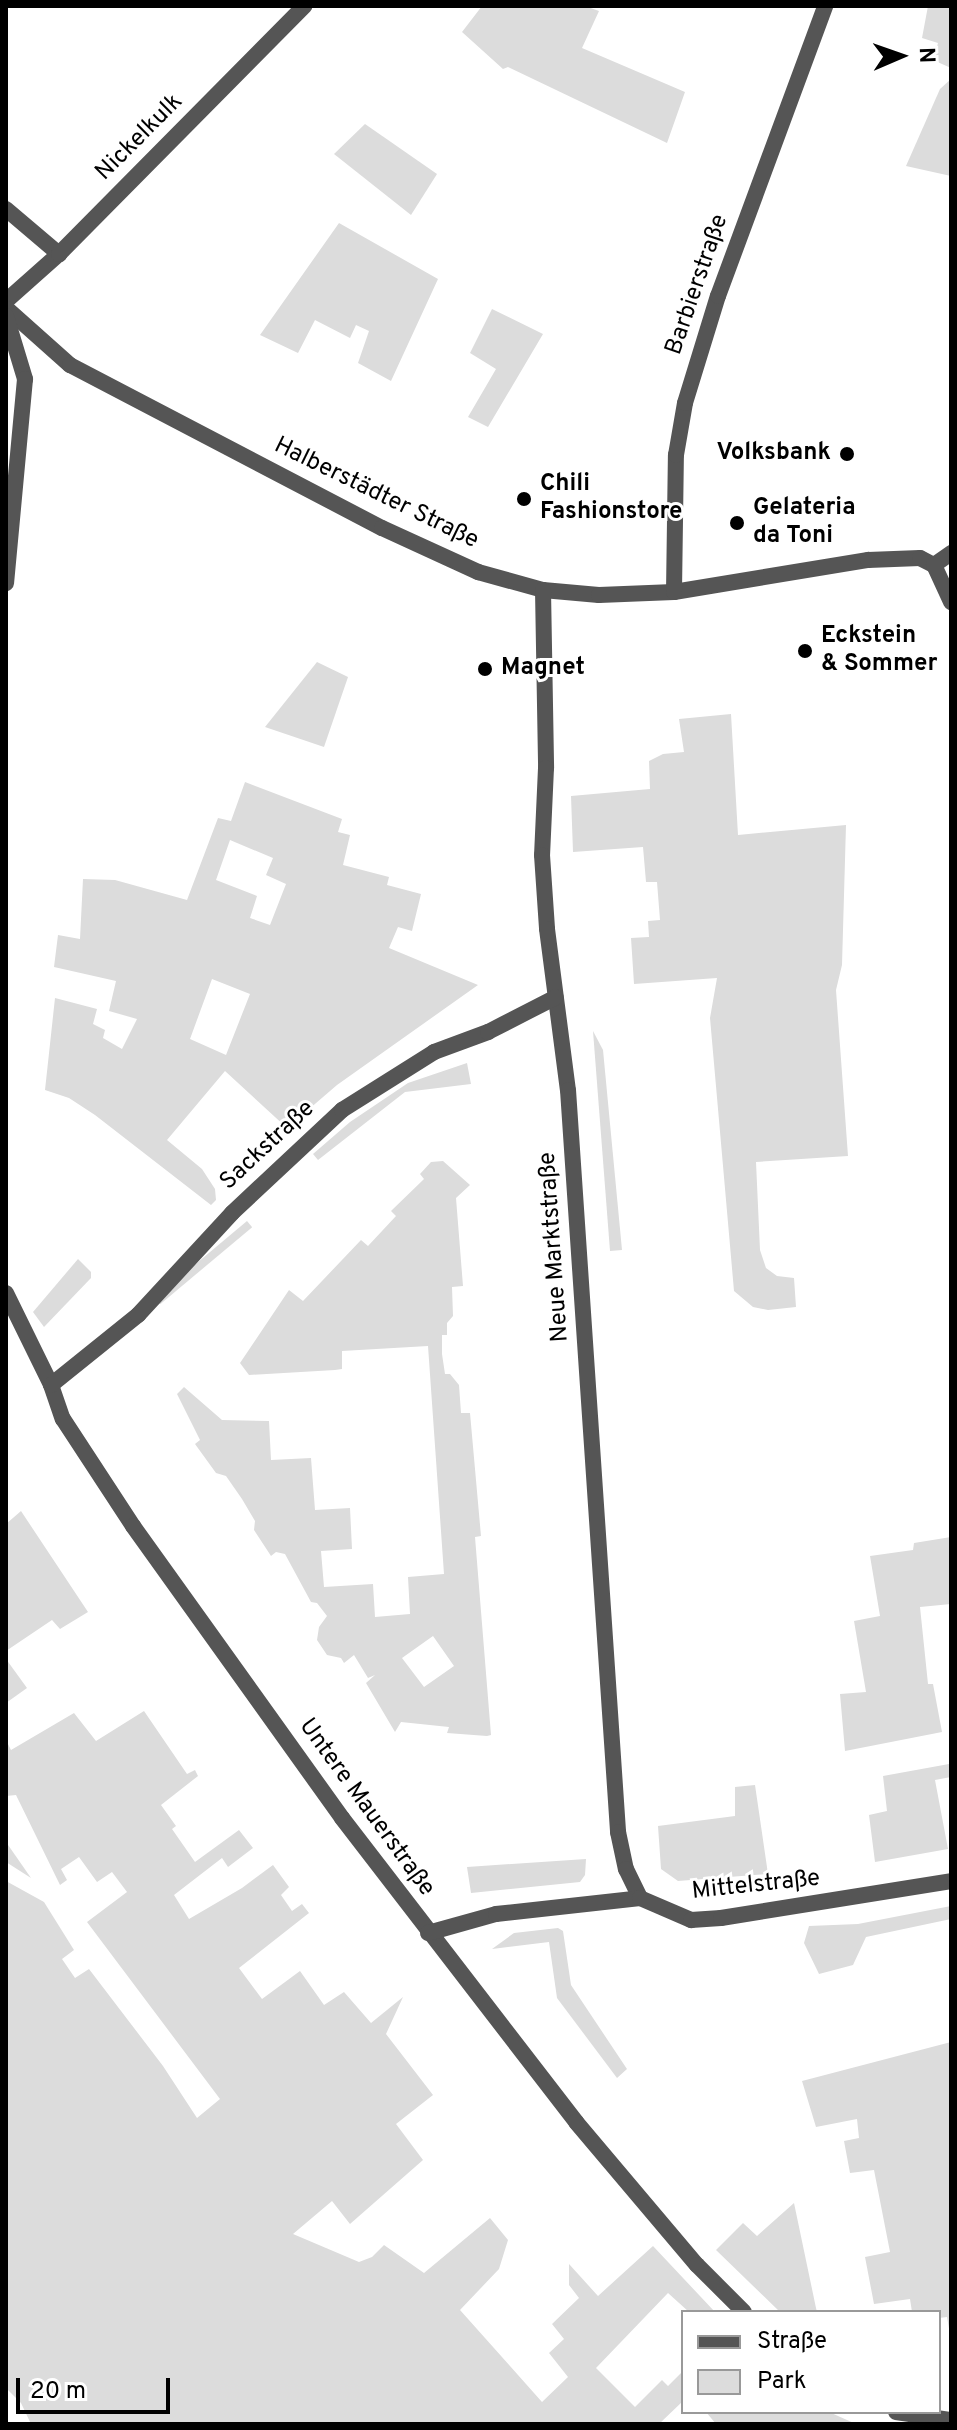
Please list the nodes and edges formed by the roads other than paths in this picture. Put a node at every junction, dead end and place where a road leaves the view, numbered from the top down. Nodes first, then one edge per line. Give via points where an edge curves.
1 (304, 6) edge
2 (825, 6) edge
3 (6, 209) edge
4 (59, 254) junction
5 (6, 301) edge
6 (6, 308) edge
7 (6, 316) edge
8 (951, 553) edge
9 (934, 565) junction
10 (6, 583) edge
11 (543, 590) junction
12 (674, 592) junction
13 (951, 602) edge
14 (556, 997) junction
15 (6, 1293) edge
16 (51, 1385) junction
17 (951, 1881) edge
18 (640, 1898) junction
19 (428, 1933) junction
20 (742, 2310) edge
21 (910, 2414) edge
22 (951, 2420) edge

1 - 4 street, Nickelkulk
2 - 12 street, Barbierstraße via 718,296 685,403 676,455
3 - 4 street
4 - 5 street, Nickelkulk
6 - 11 street, Halberstädter Straße via 70,365 382,528 478,572
7 - 10 street via 25,379
8 - 9 street
9 - 12 street, Halberstädter Straße via 920,558 868,560
9 - 13 street
11 - 12 street, Halberstädter Straße via 599,595
11 - 14 street, Neue Marktstraße via 542,855
14 - 16 street, Sackstraße via 434,1052 342,1110 232,1213 138,1315
14 - 18 street, Neue Marktstraße via 568,1090 618,1832 626,1869
15 - 16 street, Untere Mauerstraße
16 - 19 street, Untere Mauerstraße via 63,1419 133,1526
17 - 18 street, Mittelstraße via 691,1920
18 - 19 street, Mittelstraße via 496,1914
19 - 20 street, Untere Mauerstraße via 576,2122
21 - 22 street

